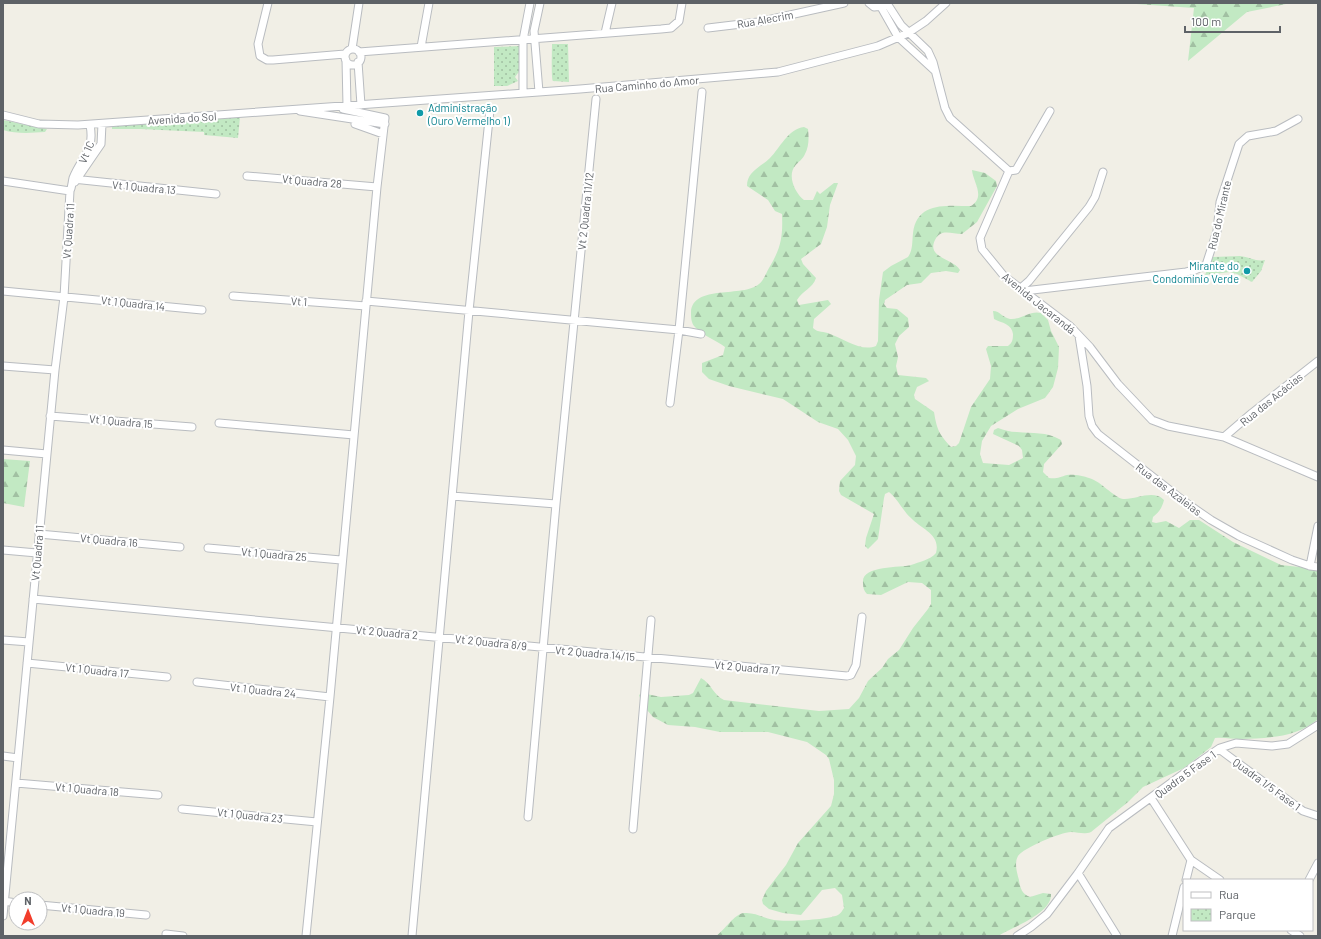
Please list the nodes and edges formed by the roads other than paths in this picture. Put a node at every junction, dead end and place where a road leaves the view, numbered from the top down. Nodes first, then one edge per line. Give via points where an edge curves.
1 (268, 3) edge
2 (359, 3) edge
3 (429, 3) edge
4 (530, 3) edge
5 (540, 3) edge
6 (612, 3) edge
7 (682, 3) edge
8 (844, 3) edge
9 (869, 3) edge
10 (940, 3) edge
11 (946, 3) edge
12 (886, 5) edge
13 (924, 22) junction
14 (708, 28) dead end
15 (605, 33) junction
16 (908, 33) junction
17 (898, 37) junction
18 (535, 39) junction
19 (523, 40) junction
20 (421, 47) junction
21 (352, 49) junction
22 (359, 52) junction
23 (346, 57) junction
24 (358, 62) junction
25 (933, 70) junction
26 (538, 74) junction
27 (524, 76) junction
28 (539, 92) junction
29 (702, 92) dead end
30 (523, 93) junction
31 (596, 100) dead end
32 (361, 105) junction
33 (347, 106) junction
34 (317, 108) junction
35 (288, 109) junction
36 (490, 110) dead end
37 (1050, 111) dead end
38 (3, 115) edge
39 (332, 117) junction
40 (1298, 119) dead end
41 (385, 121) junction
42 (102, 124) junction
43 (90, 125) junction
44 (383, 134) junction
45 (91, 144) junction
46 (101, 144) junction
47 (1008, 171) junction
48 (1103, 172) dead end
49 (247, 176) dead end
50 (3, 181) edge
51 (73, 184) junction
52 (377, 187) junction
53 (216, 194) dead end
54 (1022, 290) junction
55 (3, 291) edge
56 (233, 296) dead end
57 (64, 297) junction
58 (366, 304) junction
59 (202, 310) dead end
60 (469, 310) junction
61 (575, 322) junction
62 (679, 330) junction
63 (701, 334) dead end
64 (1079, 336) junction
65 (1090, 347) junction
66 (1317, 363) edge
67 (3, 366) edge
68 (1084, 367) junction
69 (55, 370) junction
70 (670, 403) dead end
71 (50, 416) junction
72 (219, 423) dead end
73 (192, 427) dead end
74 (354, 435) junction
75 (1224, 437) junction
76 (3, 450) edge
77 (47, 454) junction
78 (1318, 477) edge
79 (452, 496) junction
80 (556, 504) junction
81 (1318, 526) edge
82 (39, 534) junction
83 (180, 547) dead end
84 (208, 548) dead end
85 (3, 550) edge
86 (37, 553) junction
87 (341, 560) junction
88 (1310, 566) junction
89 (1318, 567) edge
90 (33, 599) junction
91 (862, 617) dead end
92 (651, 620) dead end
93 (335, 627) junction
94 (439, 637) junction
95 (3, 640) edge
96 (29, 642) junction
97 (543, 648) junction
98 (647, 658) junction
99 (27, 664) junction
100 (167, 677) dead end
101 (197, 682) dead end
102 (330, 697) junction
103 (1318, 726) edge
104 (1219, 749) junction
105 (3, 756) edge
106 (18, 758) junction
107 (16, 783) junction
108 (158, 795) dead end
109 (1152, 798) junction
110 (182, 808) dead end
111 (1318, 816) edge
112 (528, 817) dead end
113 (317, 822) junction
114 (3, 828) edge
115 (11, 829) junction
116 (633, 829) dead end
117 (1191, 860) junction
118 (1318, 863) edge
119 (1078, 873) junction
120 (1186, 879) edge
121 (1219, 879) edge
122 (1310, 879) edge
123 (1183, 891) edge
124 (4, 902) junction
125 (8, 902) edge
126 (48, 906) edge
127 (146, 914) dead end
128 (3, 916) edge
129 (166, 934) dead end
130 (184, 936) edge
131 (306, 936) edge
132 (412, 936) edge
133 (1017, 936) edge
134 (1117, 936) edge
135 (1172, 936) edge

1 - 23 street via 258,48 260,56 273,60
2 - 21 street
3 - 20 street
4 - 19 street
5 - 18 street via 534,31
6 - 15 street
7 - 15 street via 679,21 670,28
8 - 14 street, Rua Alecrim via 758,22
9 - 12 street via 874,7
10 - 13 street via 927,15
11 - 13 street
12 - 16 street
12 - 17 street
13 - 16 street, Rua Caminho do Amor
15 - 18 street
16 - 17 street, Rua Caminho do Amor
16 - 25 street via 925,48
17 - 25 street
17 - 28 street, Rua Caminho do Amor via 851,54 778,72
18 - 19 street
18 - 26 street
19 - 20 street
19 - 27 street
20 - 22 street
21 - 22 street
21 - 23 street
22 - 24 street
23 - 24 street via 352,64
23 - 33 street
24 - 32 street
25 - 47 street via 950,118
26 - 27 street
26 - 28 street
27 - 30 street
28 - 30 street, Rua Caminho do Amor
29 - 62 street
30 - 32 street, Rua Caminho do Amor
31 - 61 street, Vt 2 Quadra 11/12
32 - 33 street, Avenida do Sol
33 - 34 street, Avenida do Sol
34 - 35 street, Avenida do Sol
34 - 41 street via 348,110
35 - 39 street
35 - 42 street, Avenida do Sol
36 - 60 street
37 - 47 street via 1016,170
38 - 43 street, Avenida do Sol via 39,124
39 - 41 street
39 - 44 street
40 - 54 street, Rua do Mirante via 1276,131 1248,136 1239,144 1220,202 1217,231 1206,265 1186,272
41 - 44 street
42 - 43 street, Avenida do Sol
42 - 46 street
43 - 45 street, Vt 1C via 93,137
44 - 52 street
45 - 46 street
45 - 51 street, Vt 1C
46 - 51 street
47 - 54 street, Avenida Jacarandá via 980,238 980,244 1004,276
48 - 54 street via 1089,207
49 - 52 street, Vt Quadra 28
50 - 51 street, Vt Quadra 11
51 - 53 street, Vt 1 Quadra 13
51 - 57 street, Vt Quadra 11
52 - 58 street
54 - 64 street, Avenida Jacarandá via 1067,323
55 - 57 street, Vt 1 Quadra 14
56 - 58 street, Vt 1
57 - 59 street, Vt 1 Quadra 14
57 - 69 street, Vt Quadra 11
58 - 60 street, Vt 1
58 - 74 street
60 - 61 street, Vt 1
60 - 79 street
61 - 62 street, Vt 1
61 - 80 street, Vt 2 Quadra 11/12
62 - 63 street, Vt 1
62 - 70 street
64 - 65 street, Avenida Jacarandá
64 - 68 street
65 - 68 street, Rua das Azaleias
65 - 75 street, Avenida Jacarandá via 1118,384 1152,420 1168,426
66 - 75 street, Rua das Acácias
67 - 69 street
68 - 88 street, Rua das Azaleias via 1090,421 1104,441 1211,520 1259,545
69 - 71 street, Vt Quadra 11
71 - 73 street, Vt 1 Quadra 15
71 - 77 street, Vt Quadra 11
72 - 74 street
74 - 87 street
75 - 78 street, Avenida Jacarandá
76 - 77 street
77 - 82 street, Vt Quadra 11
79 - 80 street
79 - 94 street
80 - 97 street, Vt 2 Quadra 11/12
81 - 88 street
82 - 83 street, Vt Quadra 16
82 - 86 street, Vt Quadra 11
84 - 87 street, Vt 1 Quadra 25
85 - 86 street
86 - 90 street, Vt Quadra 11
87 - 93 street
88 - 89 street, Rua das Azaleias
90 - 93 street, Vt 2 Quadra 2
90 - 96 street, Vt Quadra 11
91 - 98 street, Vt 2 Quadra 17 via 856,665 851,675 847,676
92 - 98 street
93 - 94 street, Vt 2 Quadra 2
93 - 102 street
94 - 97 street, Vt 2 Quadra 8/9
94 - 132 street
95 - 96 street
96 - 99 street, Vt Quadra 11
97 - 98 street, Vt 2 Quadra 14/15
97 - 112 street, Vt 2 Quadra 11/12
98 - 116 street
99 - 100 street, Vt 1 Quadra 17
99 - 106 street, Vt Quadra 11
101 - 102 street, Vt 1 Quadra 24
102 - 113 street
103 - 104 street, Quadra 5 Fase 1 via 1288,744 1272,746 1236,743
104 - 109 street, Quadra 5 Fase 1
104 - 111 street, Quadra 1/5 Fase 1 via 1303,811
105 - 106 street
106 - 107 street, Vt Quadra 11
107 - 108 street, Vt 1 Quadra 18
107 - 115 street, Vt Quadra 11
109 - 117 street
109 - 119 street, Quadra 5 Fase 1 via 1110,828
110 - 113 street, Vt 1 Quadra 23
113 - 131 street
114 - 115 street
115 - 124 street, Vt Quadra 11
117 - 120 street
117 - 121 street
118 - 122 street
119 - 133 street, Quadra 5 Fase 1 via 1047,914
119 - 134 street
123 - 135 street
124 - 125 street
124 - 128 street, Vt Quadra 11
126 - 127 street, Vt 1 Quadra 19
129 - 130 street

